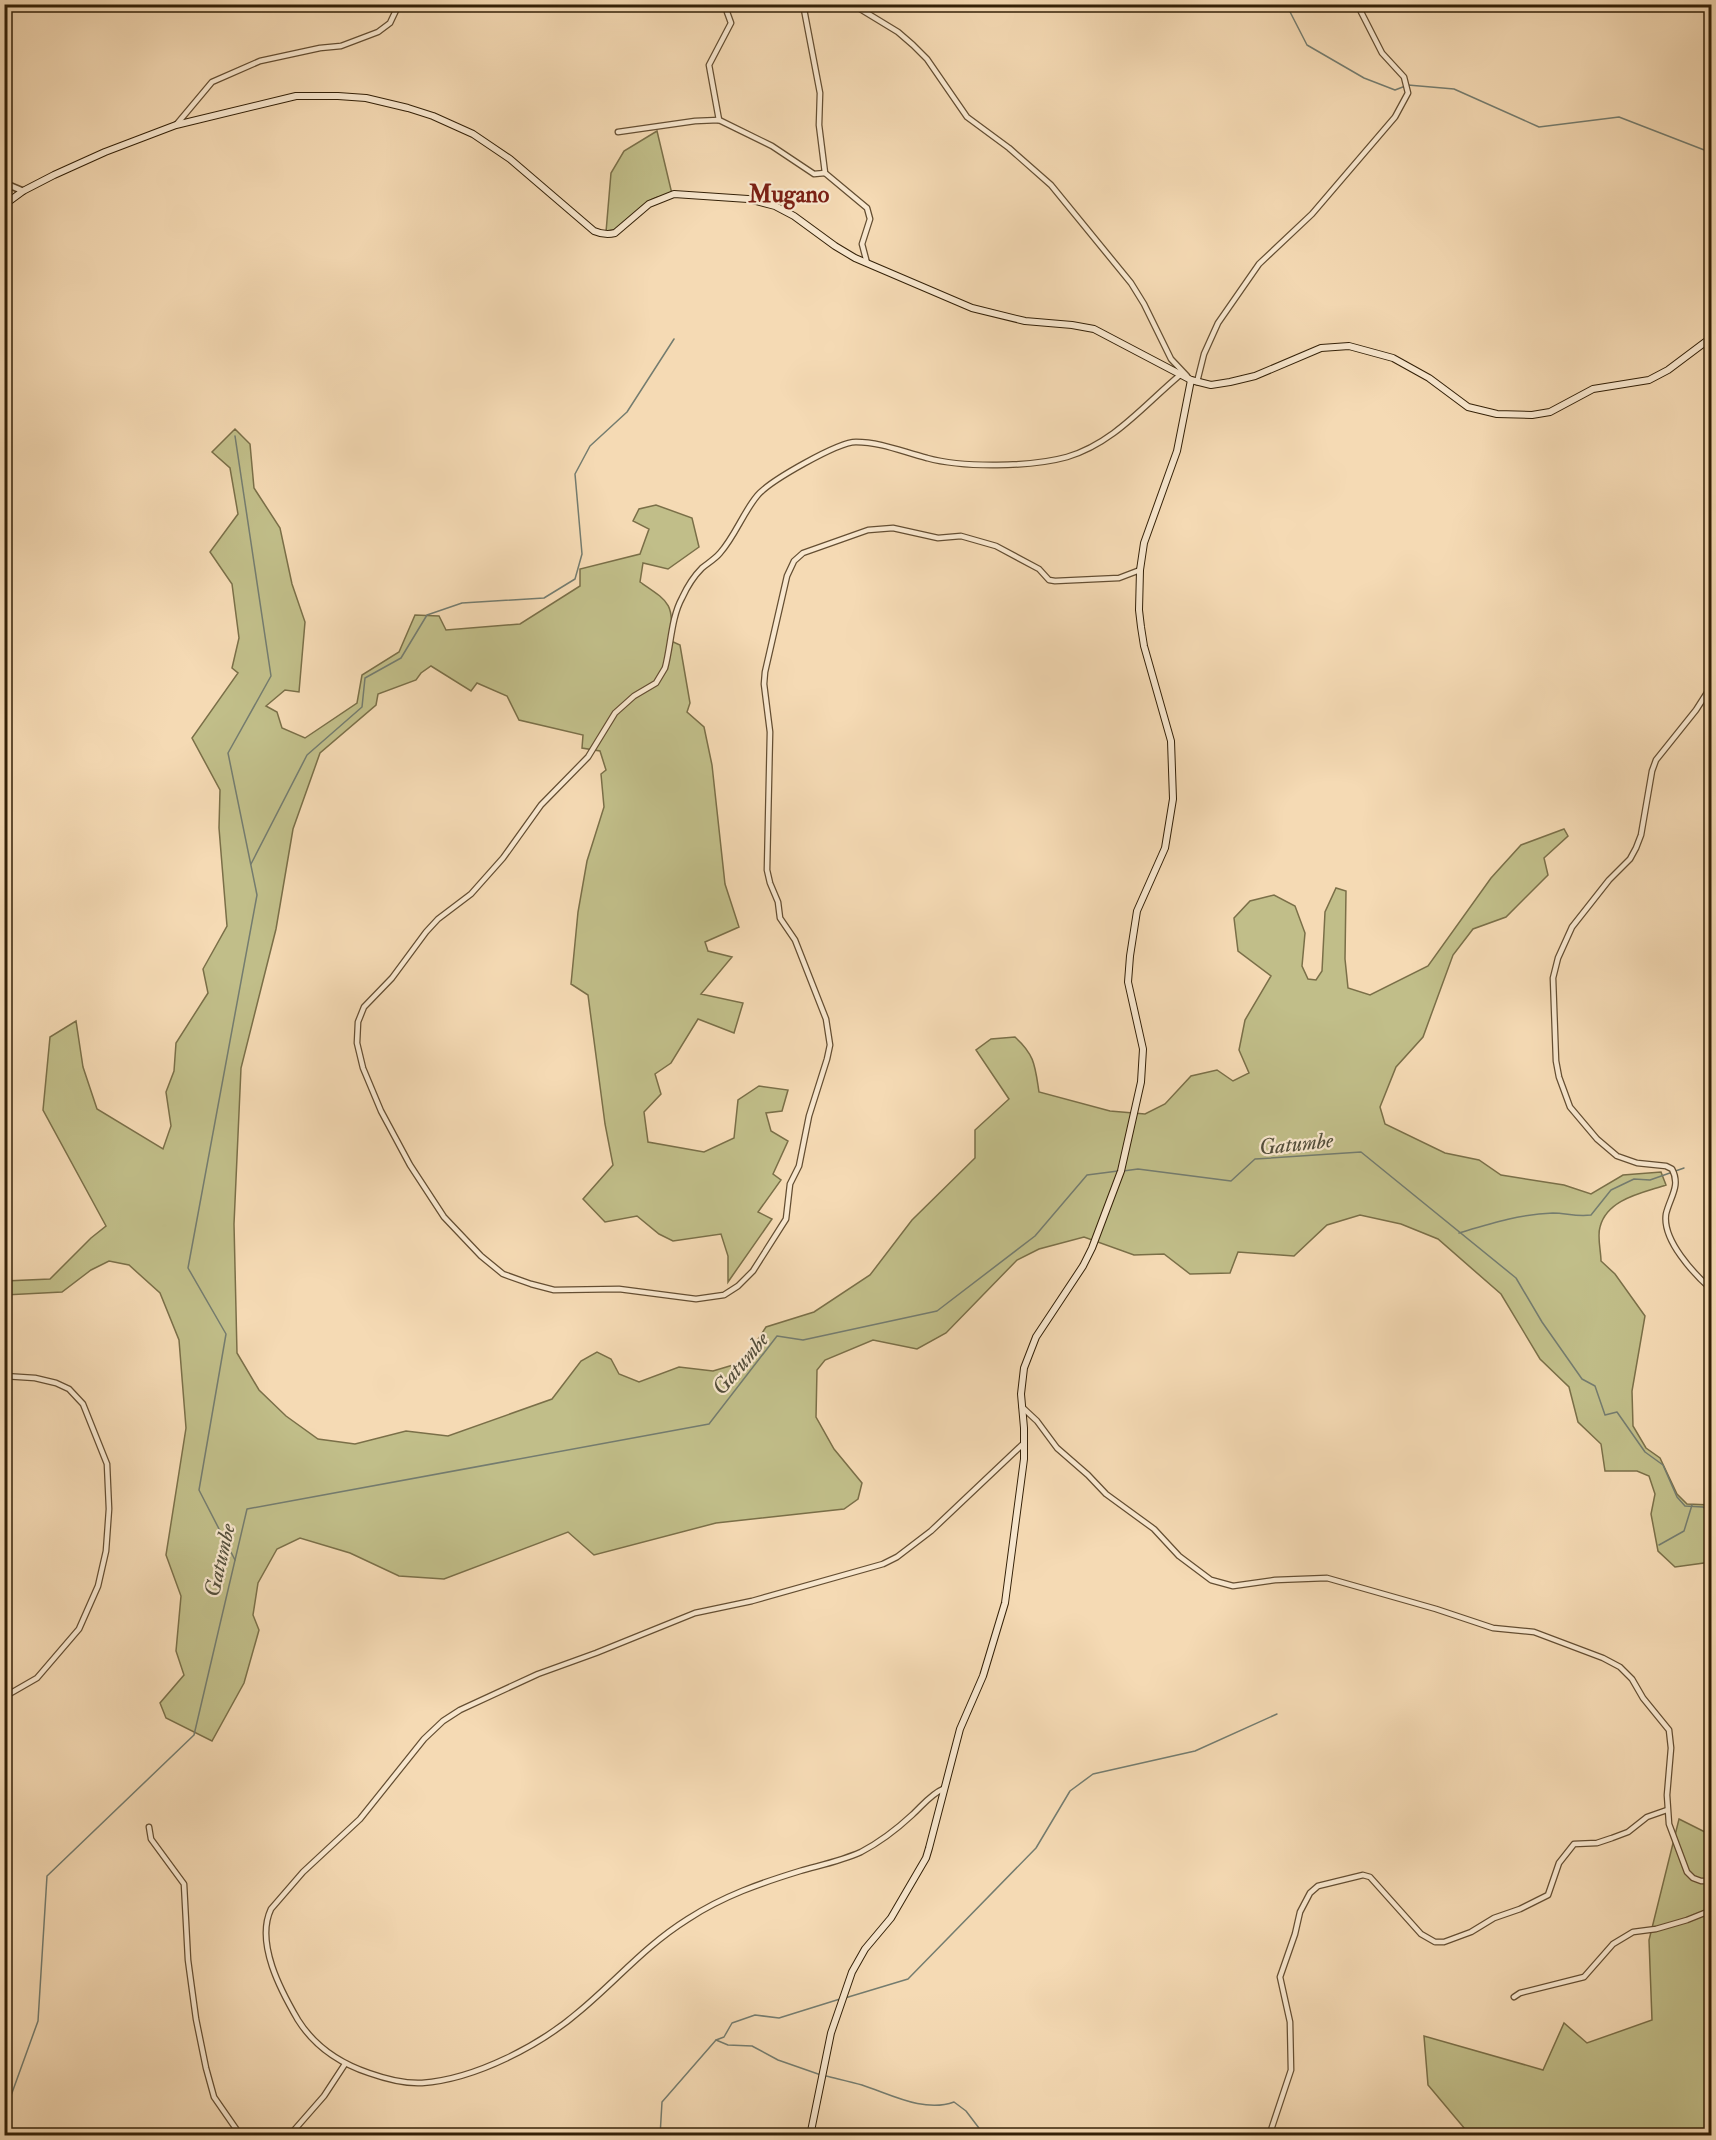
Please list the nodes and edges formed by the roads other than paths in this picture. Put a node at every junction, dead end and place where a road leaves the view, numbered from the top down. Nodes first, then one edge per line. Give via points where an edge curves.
1 (399, 4) edge
2 (732, 4) edge
3 (803, 4) edge
4 (852, 4) edge
5 (1357, 4) edge
6 (719, 120) junction
7 (176, 125) junction
8 (618, 132) dead end
9 (825, 173) junction
10 (4, 183) edge
11 (23, 191) junction
12 (4, 205) edge
13 (867, 263) junction
14 (1712, 337) edge
15 (1180, 375) junction
16 (1194, 381) junction
17 (1140, 570) junction
18 (1712, 685) edge
19 (1712, 1290) edge
20 (4, 1376) edge
21 (1022, 1407) junction
22 (1024, 1443) junction
23 (4, 1697) edge
24 (943, 1789) junction
25 (1667, 1810) junction
26 (149, 1827) dead end
27 (1712, 1881) edge
28 (1712, 1910) edge
29 (1514, 1996) dead end
30 (345, 2064) junction
31 (241, 2136) edge
32 (289, 2136) edge
33 (810, 2136) edge
34 (1269, 2136) edge

1 - 7 street via 390,23 378,32 341,46 260,61 212,82
2 - 6 street via 727,12 731,22 709,65
3 - 9 street via 820,93
4 - 16 street via 913,45 967,117 1009,147 1051,185 1131,283 1172,358
5 - 16 street via 1382,53 1404,77 1408,93 1404,103 1312,214 1259,264 1225,311
6 - 8 street
6 - 9 street via 772,146 814,174
7 - 11 main road via 105,152
7 - 13 main road via 296,96 381,101 433,116 492,145 594,231 615,233 649,204 674,194 748,199 794,216
9 - 13 street via 867,208 870,219 862,244
10 - 11 street
11 - 12 main road
13 - 15 main road via 986,313 1094,329
14 - 16 main road via 1649,380 1593,389 1566,405 1532,415 1474,409 1412,367 1349,346 1321,348 1256,376 1230,382 1211,385
15 - 16 main road
15 - 17 street via 1114,434 1063,458 987,464 937,460 874,444 846,443 757,496 720,553 701,569 682,598 665,668 656,683 615,713 592,752 541,805 503,858 471,894 426,932 361,1012 357,1043 381,1111 429,1196 481,1256 503,1274 554,1290 619,1289 681,1299 710,1298 724,1295 753,1271 786,1219 790,1184 799,1166 830,1045 826,1019 795,940 780,918 767,870 770,742 765,672 794,561 803,553 859,532 893,528 938,538 961,536 996,546 1055,581 1119,578
16 - 17 main road via 1177,451 1144,543
17 - 21 main road via 1141,627 1171,741 1173,799 1165,848 1137,911 1130,956 1128,982 1143,1049 1141,1082 1121,1171 1092,1248 1028,1356
18 - 19 street via 1656,760 1636,848 1572,927 1553,978 1556,1061 1570,1107 1617,1156 1672,1169 1677,1180 1666,1222 1671,1238 1688,1265
20 - 23 street via 56,1383 69,1389 82,1404 107,1464 109,1509 98,1586 79,1629 37,1678
21 - 22 main road
21 - 25 street via 1057,1448 1106,1494 1154,1529 1179,1556 1211,1580 1233,1586 1327,1578 1493,1628 1534,1632 1620,1667 1669,1730
22 - 24 main road via 1003,1611 986,1668 960,1729
22 - 30 street via 931,1531 883,1564 695,1613 538,1674 443,1721 360,1819 303,1872 268,1915 267,1944 277,1981 304,2030
24 - 30 street via 862,1851 734,1893 699,1912 662,1936 567,2022 519,2052 467,2073 420,2083 382,2078
24 - 33 main road via 926,1858 891,1918 858,1960 844,1992 826,2055
25 - 27 street via 1687,1872 1701,1881
25 - 34 street via 1612,1838 1574,1844 1559,1863 1548,1895 1444,1942 1421,1934 1370,1877 1363,1875 1318,1886 1300,1912 1280,1977 1290,2022 1292,2058
26 - 31 street via 151,1839 184,1884 188,1960 206,2068 214,2097
28 - 29 street via 1656,1929 1633,1932 1613,1944 1584,1977
30 - 32 street via 324,2096

